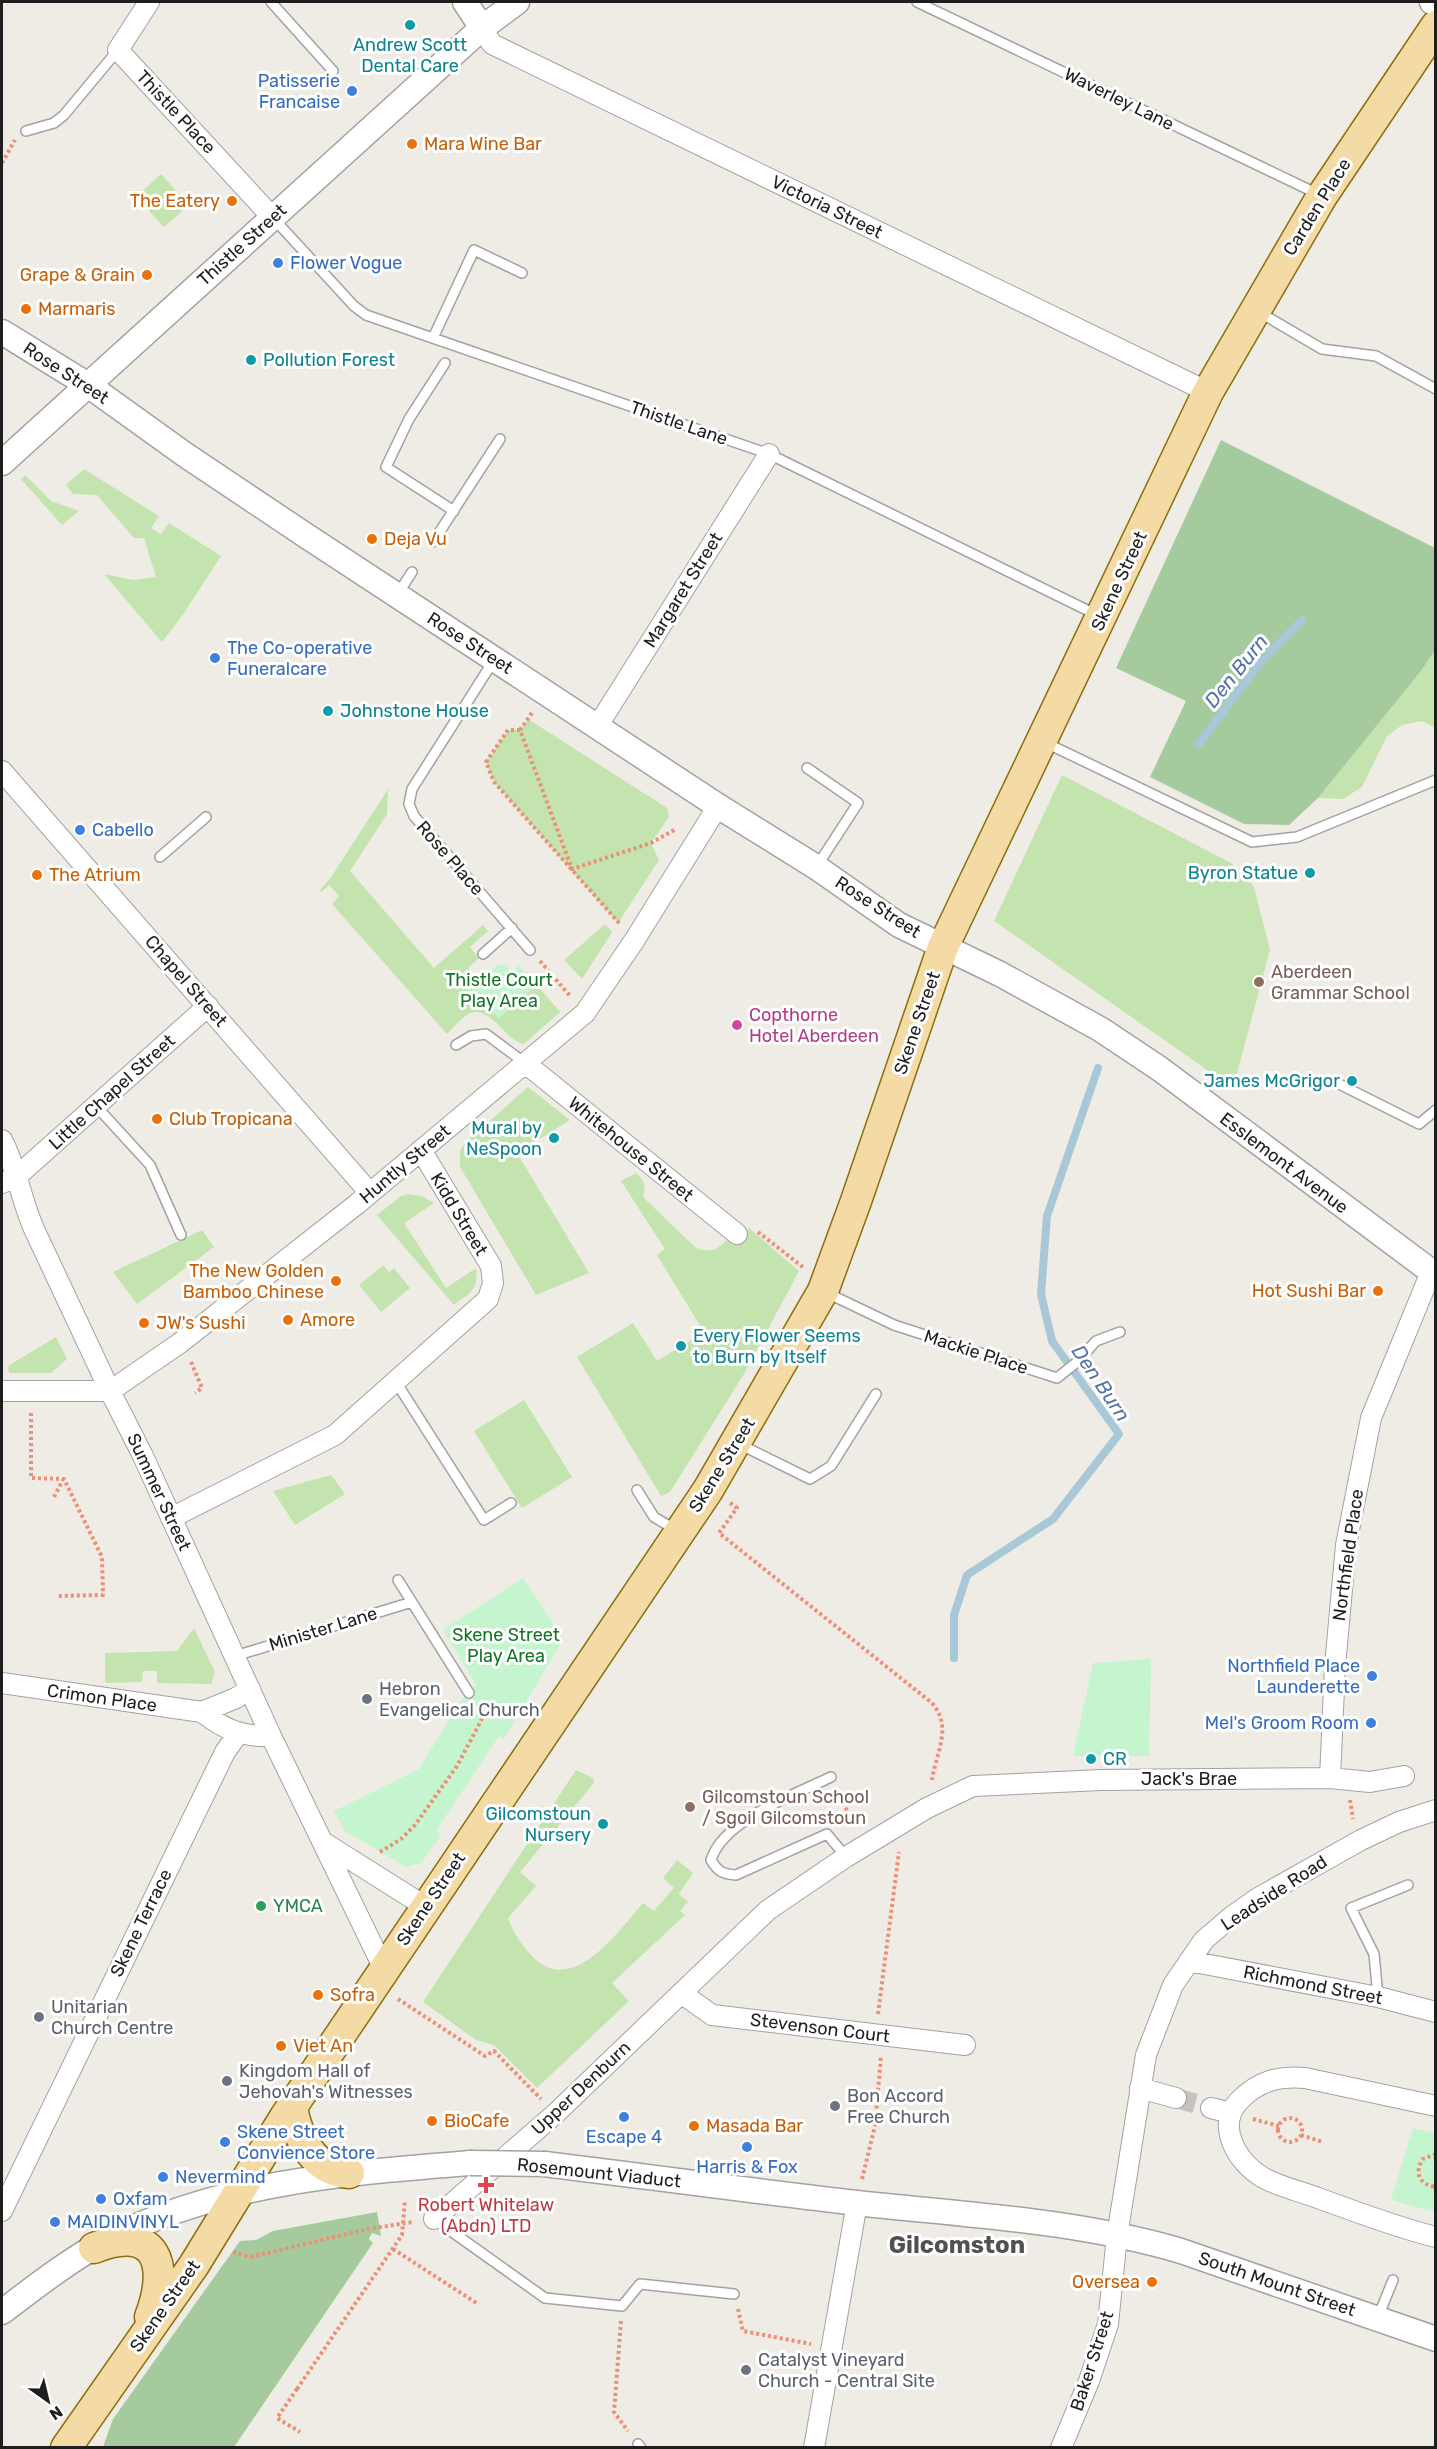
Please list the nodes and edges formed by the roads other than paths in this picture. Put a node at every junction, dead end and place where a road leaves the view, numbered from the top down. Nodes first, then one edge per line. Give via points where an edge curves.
1 (149, 2) edge
2 (270, 2) edge
3 (465, 2) edge
4 (517, 2) edge
5 (917, 2) edge
6 (1436, 26) edge
7 (482, 28) junction
8 (118, 50) junction
9 (333, 71) dead end
10 (23, 132) road end
11 (1322, 196) junction
12 (273, 218) junction
13 (522, 273) dead end
14 (1254, 310) junction
15 (2, 332) edge
16 (434, 338) junction
17 (445, 363) dead end
18 (88, 385) junction
19 (1436, 389) edge
20 (1208, 392) junction
21 (500, 439) dead end
22 (769, 453) junction
23 (2, 463) edge
24 (454, 511) junction
25 (433, 542) dead end
26 (412, 572) dead end
27 (397, 595) junction
28 (1102, 618) junction
29 (494, 660) junction
30 (597, 727) junction
31 (1042, 741) junction
32 (807, 768) dead end
33 (2, 771) edge
34 (1436, 780) edge
35 (718, 806) junction
36 (206, 817) dead end
37 (160, 856) dead end
38 (816, 867) junction
39 (512, 928) junction
40 (944, 947) junction
41 (530, 950) road end
42 (483, 954) dead end
43 (208, 1006) junction
44 (456, 1045) dead end
45 (525, 1063) junction
46 (1334, 1080) dead end
47 (96, 1106) junction
48 (1436, 1110) edge
49 (2, 1140) edge
50 (421, 1150) junction
51 (9, 1180) edge
52 (370, 1193) junction
53 (737, 1234) road end
54 (181, 1235) dead end
55 (1433, 1274) edge
56 (826, 1285) junction
57 (1120, 1332) dead end
58 (396, 1382) junction
59 (2, 1390) edge
60 (110, 1391) junction
61 (876, 1394) dead end
62 (737, 1443) junction
63 (637, 1490) dead end
64 (511, 1503) dead end
65 (171, 1518) junction
66 (680, 1532) junction
67 (398, 1580) dead end
68 (411, 1602) junction
69 (235, 1656) junction
70 (2, 1683) edge
71 (250, 1689) junction
72 (469, 1693) road end
73 (202, 1712) junction
74 (238, 1734) junction
75 (272, 1736) junction
76 (1404, 1776) dead end
77 (831, 1777) dead end
78 (1330, 1778) junction
79 (973, 1786) joint
80 (1436, 1810) edge
81 (323, 1842) junction
82 (846, 1857) junction
83 (1408, 1885) dead end
84 (426, 1907) junction
85 (1189, 1961) junction
86 (379, 1977) junction
87 (681, 1993) junction
88 (1378, 1997) junction
89 (1436, 2012) edge
90 (965, 2045) dead end
91 (1140, 2088) junction
92 (1176, 2098) tunnel mouth
93 (1436, 2106) edge
94 (292, 2107) junction
95 (1211, 2108) tunnel mouth
96 (1231, 2113) junction
97 (349, 2173) junction
98 (238, 2193) junction
99 (857, 2203) junction
100 (2, 2211) edge
101 (434, 2219) joint
102 (1117, 2236) junction
103 (1436, 2236) edge
104 (94, 2248) junction
105 (1393, 2280) dead end
106 (734, 2294) road end
107 (2, 2312) edge
108 (1377, 2319) junction
109 (1436, 2339) edge
110 (136, 2347) junction
111 (66, 2448) edge
112 (814, 2448) edge
113 (1061, 2448) edge

1 - 8 street
2 - 9 lane
3 - 7 street, Victoria Street
4 - 7 street, Thistle Street
5 - 11 lane, Waverley Lane
6 - 11 main road, Carden Place
7 - 12 street, Thistle Street
7 - 20 street, Victoria Street via 492,44
8 - 10 lane via 64,115 54,123
8 - 12 street, Thistle Place
11 - 14 main road, Carden Place
12 - 16 lane, Thistle Lane via 366,315
12 - 18 street, Thistle Street
13 - 16 lane via 474,250
14 - 19 lane via 1322,349 1376,356
14 - 20 main road, Carden Place
15 - 18 street, Rose Street
16 - 22 lane, Thistle Lane
17 - 24 lane via 386,467
18 - 23 street, Thistle Street
18 - 27 street, Rose Street via 184,454
20 - 28 main road, Skene Street
21 - 24 lane
22 - 28 lane, Thistle Lane
22 - 30 street, Margaret Street
24 - 25 lane
26 - 27 lane
27 - 29 street, Rose Street
28 - 31 main road, Skene Street
29 - 30 street, Rose Street
29 - 39 lane, Rose Place via 412,789 409,804 414,816
30 - 35 street, Rose Street
31 - 34 lane via 1252,842 1297,837
31 - 40 main road, Skene Street
32 - 38 lane via 858,803
33 - 43 street, Chapel Street via 116,895
35 - 38 street, Rose Street
35 - 45 street, Huntly Street via 585,1013
36 - 37 lane
38 - 40 street, Rose Street via 899,925
39 - 41 lane, Rose Place
39 - 42 lane
40 - 55 street, Esslemont Avenue via 1100,1029 1160,1069
40 - 56 main road, Skene Street
43 - 47 street, Little Chapel Street
43 - 52 street, Chapel Street
44 - 45 lane via 471,1036 486,1034
45 - 50 street, Huntly Street
45 - 53 street, Whitehouse Street
46 - 48 lane via 1419,1124
47 - 51 street, Little Chapel Street
47 - 54 lane via 150,1165
49 - 51 street, Summer Street
50 - 52 street, Huntly Street
50 - 58 street, Kidd Street via 491,1266 493,1283 488,1299
51 - 60 street, Summer Street
52 - 60 street, Huntly Street via 180,1343
55 - 78 street, Northfield Place via 1371,1418 1366,1441 1346,1545
56 - 57 lane, Mackie Place via 894,1325 1057,1378 1096,1341
56 - 62 main road, Skene Street
58 - 64 lane via 484,1520
58 - 65 street, Kidd Street via 335,1435
59 - 60 street
60 - 65 street, Summer Street
61 - 62 lane via 831,1466 810,1479
62 - 66 main road, Skene Street
63 - 66 lane via 654,1517
65 - 69 street, Summer Street
66 - 84 main road, Skene Street
67 - 68 lane
68 - 69 lane, Minister Lane
68 - 72 lane
69 - 71 street, Summer Street
70 - 73 street, Crimon Place
71 - 73 street
71 - 75 street, Summer Street
73 - 74 street, Crimon Place via 219,1726
74 - 75 street, Crimon Place
74 - 100 street, Skene Terrace via 225,1752
75 - 81 street, Summer Street
76 - 78 street, Jack's Brae via 1370,1782
77 - 82 lane via 750,1817 713,1852 711,1860 723,1874 736,1875 827,1834
78 - 79 street, Jack's Brae via 1101,1780
79 - 82 street, Upper Denburn via 927,1808
80 - 85 street, Leadside Road via 1360,1840 1258,1898 1204,1940
81 - 84 street
81 - 86 street, Summer Street
82 - 87 street, Upper Denburn via 768,1910
83 - 88 lane via 1352,1908 1374,1954
84 - 86 main road, Skene Street
85 - 88 street, Richmond Street
85 - 91 street, Leadside Road via 1163,2006 1146,2055
86 - 94 main road, Skene Street
87 - 90 street, Stevenson Court via 712,2015
87 - 101 street, Upper Denburn via 555,2114
88 - 89 street, Richmond Street
91 - 92 street
91 - 102 street, Leadside Road
93 - 96 street via 1305,2078 1283,2077 1256,2086
94 - 97 main road via 300,2137 314,2157 331,2169
94 - 98 main road, Skene Street
95 - 96 street
96 - 103 street via 1233,2146 1257,2173 1407,2233
97 - 98 street, Rosemount Viaduct
97 - 99 street, Rosemount Viaduct, bridge via 470,2163 545,2164
98 - 104 street, Rosemount Viaduct via 161,2217
98 - 110 main road, Skene Street via 194,2265
99 - 102 street, Rosemount Viaduct via 1042,2222
99 - 112 street
101 - 106 lane via 545,2298 622,2306 640,2284
102 - 108 street, South Mount Street via 1181,2251
102 - 113 street, Baker Street via 1108,2324
104 - 107 street, Rosemount Viaduct
104 - 110 main road via 130,2239 146,2246 154,2255 158,2293
105 - 108 lane
108 - 109 street, South Mount Street
110 - 111 main road, Skene Street

